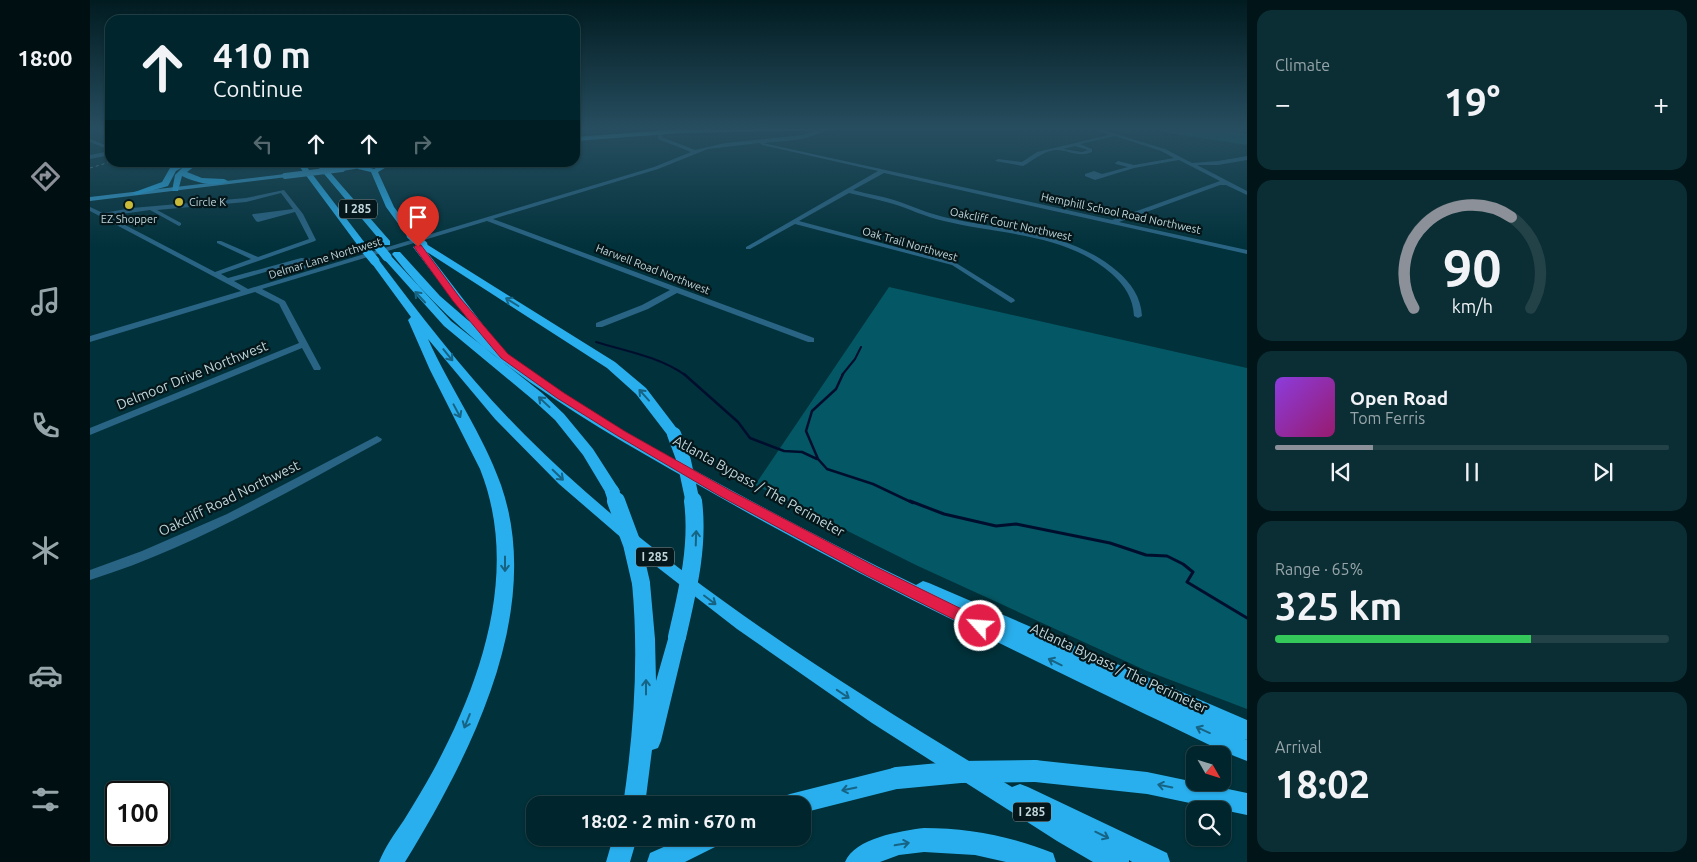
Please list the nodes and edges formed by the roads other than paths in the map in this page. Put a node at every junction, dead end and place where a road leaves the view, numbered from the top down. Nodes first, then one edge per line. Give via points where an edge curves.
1 (180, 168) edge
2 (183, 168) edge
3 (185, 168) edge
4 (301, 168) edge
5 (322, 168) edge
6 (339, 168) edge
7 (368, 168) edge
8 (380, 168) edge
9 (655, 168) edge
10 (872, 168) edge
11 (1131, 168) edge
12 (1199, 168) edge
13 (374, 171) junction
14 (884, 171) junction
15 (284, 175) junction
16 (1102, 176) dead end
17 (224, 181) junction
18 (1226, 183) junction
19 (172, 189) junction
20 (849, 191) junction
21 (1247, 193) edge
22 (136, 194) junction
23 (90, 199) edge
24 (90, 209) edge
25 (153, 209) junction
26 (294, 211) junction
27 (103, 216) junction
28 (487, 219) junction
29 (795, 222) junction
30 (1112, 222) junction
31 (180, 224) dead end
32 (219, 242) dead end
33 (421, 246) junction
34 (748, 248) dead end
35 (385, 252) junction
36 (1247, 252) edge
37 (257, 259) junction
38 (294, 263) dead end
39 (214, 274) junction
40 (228, 281) junction
41 (256, 289) junction
42 (676, 290) junction
43 (247, 292) junction
44 (1012, 301) dead end
45 (406, 304) junction
46 (1138, 316) dead end
47 (598, 325) dead end
48 (90, 339) edge
49 (811, 340) dead end
50 (304, 344) junction
51 (504, 356) junction
52 (317, 368) dead end
53 (90, 432) edge
54 (377, 439) dead end
55 (790, 529) junction
56 (90, 575) edge
57 (1247, 730) edge
58 (1247, 750) edge
59 (947, 760) junction
60 (635, 796) edge
61 (636, 796) edge
62 (811, 799) edge
63 (1247, 804) edge
64 (623, 846) edge
65 (692, 846) edge
66 (664, 859) edge
67 (391, 862) edge
68 (618, 862) edge
69 (857, 862) edge
70 (1044, 862) edge
71 (1117, 862) edge
72 (1158, 862) edge

1 - 22 highway via 173,170 165,184
2 - 19 highway
3 - 17 highway via 195,179
4 - 35 highway, Atlanta Bypass / The Perimeter / I 285, bridge via 365,249
5 - 35 highway
6 - 15 main road, bridge
7 - 13 highway
8 - 13 highway
9 - 28 street, Delmar Lane Northwest
10 - 14 street, Hemphill School Road Northwest
11 - 16 street
12 - 18 street
13 - 33 highway, bridge via 390,206
14 - 20 street
14 - 30 street, Hemphill School Road Northwest
15 - 17 main road
15 - 19 main road
17 - 19 main road
18 - 21 street
18 - 30 street
19 - 22 main road
20 - 29 street
20 - 46 street, Oakcliff Court Northwest via 937,218 1051,240 1083,251 1110,266 1131,290 1138,303
22 - 23 main road
24 - 27 street
25 - 26 street via 246,200 282,191
25 - 27 street
25 - 31 street
26 - 26 street via 258,220 255,215 287,210
26 - 37 street via 313,240
27 - 39 street
28 - 41 street, Delmar Lane Northwest
28 - 42 street, Harwell Road Northwest
29 - 34 street
29 - 44 street, Oak Trail Northwest via 954,264
30 - 36 street, Hemphill School Road Northwest
32 - 37 street
33 - 51 highway via 456,300
61 -> 33 highway, bridge via 695,556 694,498 688,470 674,434 641,391 611,365
35 - 45 highway, Atlanta Bypass / The Perimeter / I 285
35 - 51 highway, Atlanta Bypass / The Perimeter / I 285
60 -> 35 highway, bridge via 646,711 646,638 641,583 632,544 612,491 597,464 565,423 456,331 413,289
37 - 39 street
38 - 40 street
39 - 40 street
40 - 43 street
41 - 43 street, Delmar Lane Northwest
41 - 50 street via 282,303
42 - 47 street via 645,307
42 - 49 street, Harwell Road Northwest
43 - 48 street, Delmar Lane Northwest
45 -> 59 highway, Atlanta Bypass / The Perimeter / I 285 via 519,438 608,519 673,572 792,660
45 -> 67 highway via 494,487 504,531 505,576 493,645 464,730
50 - 52 street
50 - 53 street, Delmoor Drive Northwest
51 - 55 highway, Atlanta Bypass / The Perimeter / I 285 via 601,422
54 - 56 street, Oakcliff Road Northwest via 231,517
55 - 57 highway
58 -> 55 highway, Atlanta Bypass / The Perimeter / I 285 via 965,618
59 - 71 highway, Atlanta Bypass / The Perimeter / I 285
59 -> 72 highway
63 -> 62 highway, bridge via 1147,783 1035,770 897,778
64 - 68 highway
65 - 66 highway
69 -> 70 highway via 887,846 937,841 985,844

